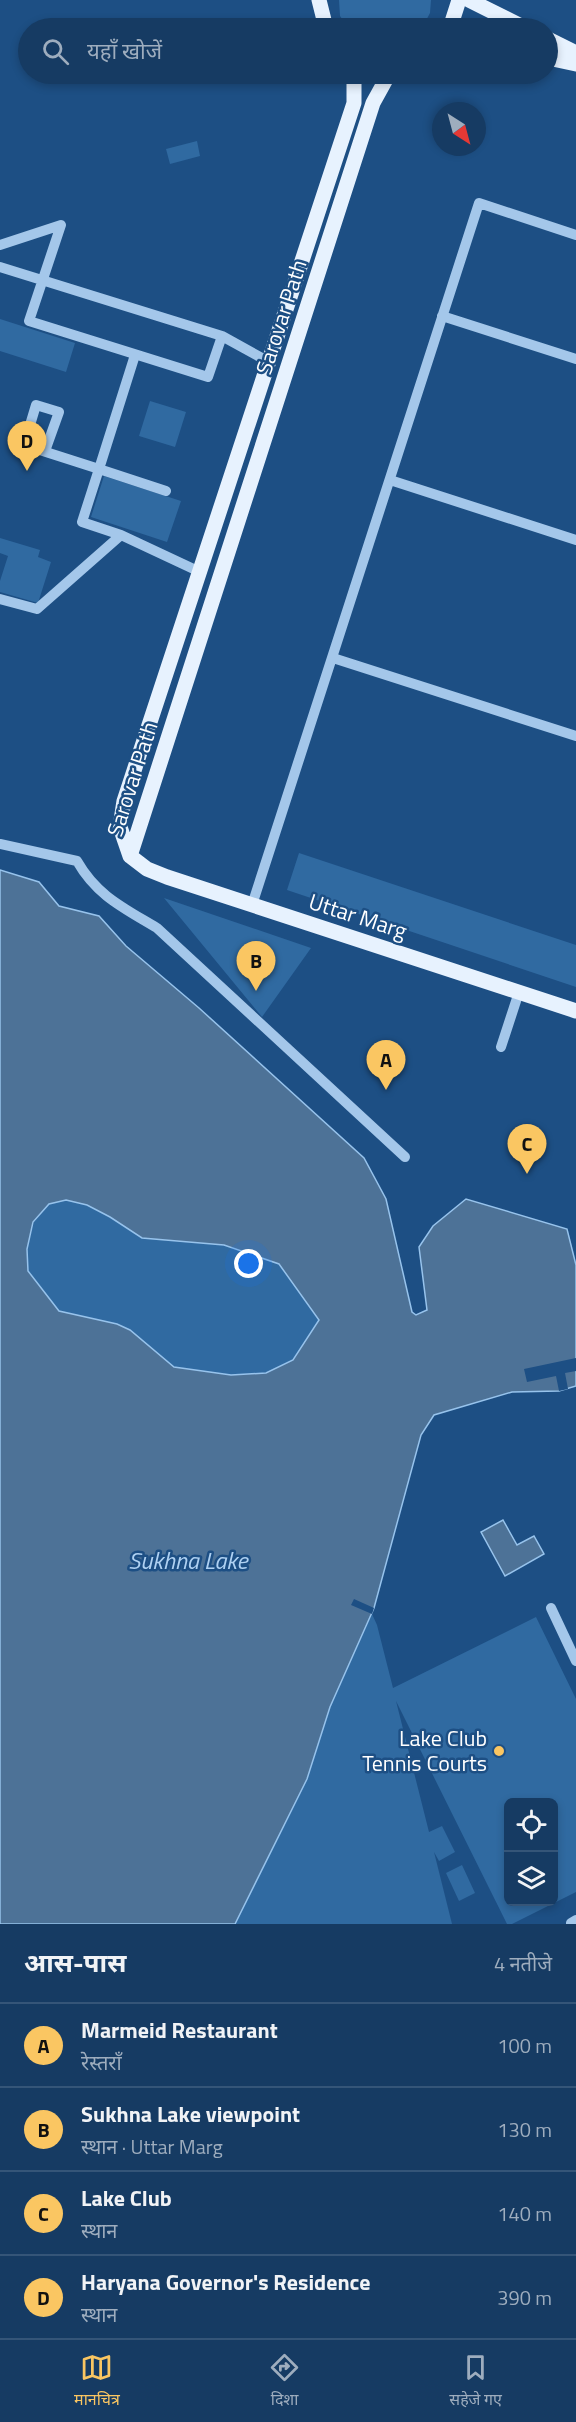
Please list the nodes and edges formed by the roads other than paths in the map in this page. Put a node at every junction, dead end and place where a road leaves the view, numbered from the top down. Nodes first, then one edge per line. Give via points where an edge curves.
1 (459, 0) edge
2 (469, 0) edge
3 (317, 1) edge
4 (323, 18) edge
5 (453, 18) edge
6 (505, 18) edge
7 (558, 44) edge
8 (576, 53) edge
9 (558, 60) edge
10 (576, 64) edge
11 (354, 84) edge
12 (383, 84) edge
13 (576, 235) edge
14 (0, 244) edge
15 (0, 267) edge
16 (43, 281) junction
17 (442, 316) junction
18 (222, 336) junction
19 (135, 355) junction
20 (576, 359) edge
21 (269, 362) junction
22 (45, 451) dead end
23 (99, 469) junction
24 (390, 480) junction
25 (166, 491) dead end
26 (121, 535) junction
27 (576, 540) edge
28 (200, 572) junction
29 (0, 599) edge
30 (333, 658) junction
31 (576, 736) edge
32 (0, 844) edge
33 (130, 856) junction
34 (252, 905) junction
35 (519, 992) junction
36 (576, 1011) edge
37 (501, 1047) dead end
38 (405, 1157) dead end
39 (551, 1608) dead end
40 (576, 1661) edge

1 - 5 main road
2 - 6 main road
3 - 4 main road
7 - 8 main road
9 - 10 main road
11 - 21 main road, Sarovar Path via 354,103
12 - 33 main road, Sarovar Path via 373,103
13 - 17 street via 479,202
14 - 16 street via 61,225
15 - 16 street
16 - 18 street
16 - 19 street via 29,321
17 - 20 street
17 - 24 street
18 - 19 street via 208,377
18 - 21 street
19 - 23 street
21 - 28 main road, Sarovar Path
22 - 23 street
23 - 25 street
23 - 26 street via 82,522
24 - 27 street
24 - 30 street
26 - 28 street
26 - 29 street via 37,609
28 - 33 main road, Sarovar Path via 124,801 120,827
30 - 31 street
30 - 34 street
32 - 38 street via 77,861 88,880 117,905 157,928
33 - 34 main road, Uttar Marg via 147,869
34 - 35 main road, Uttar Marg
35 - 36 main road, Uttar Marg
35 - 37 street
39 - 40 street

